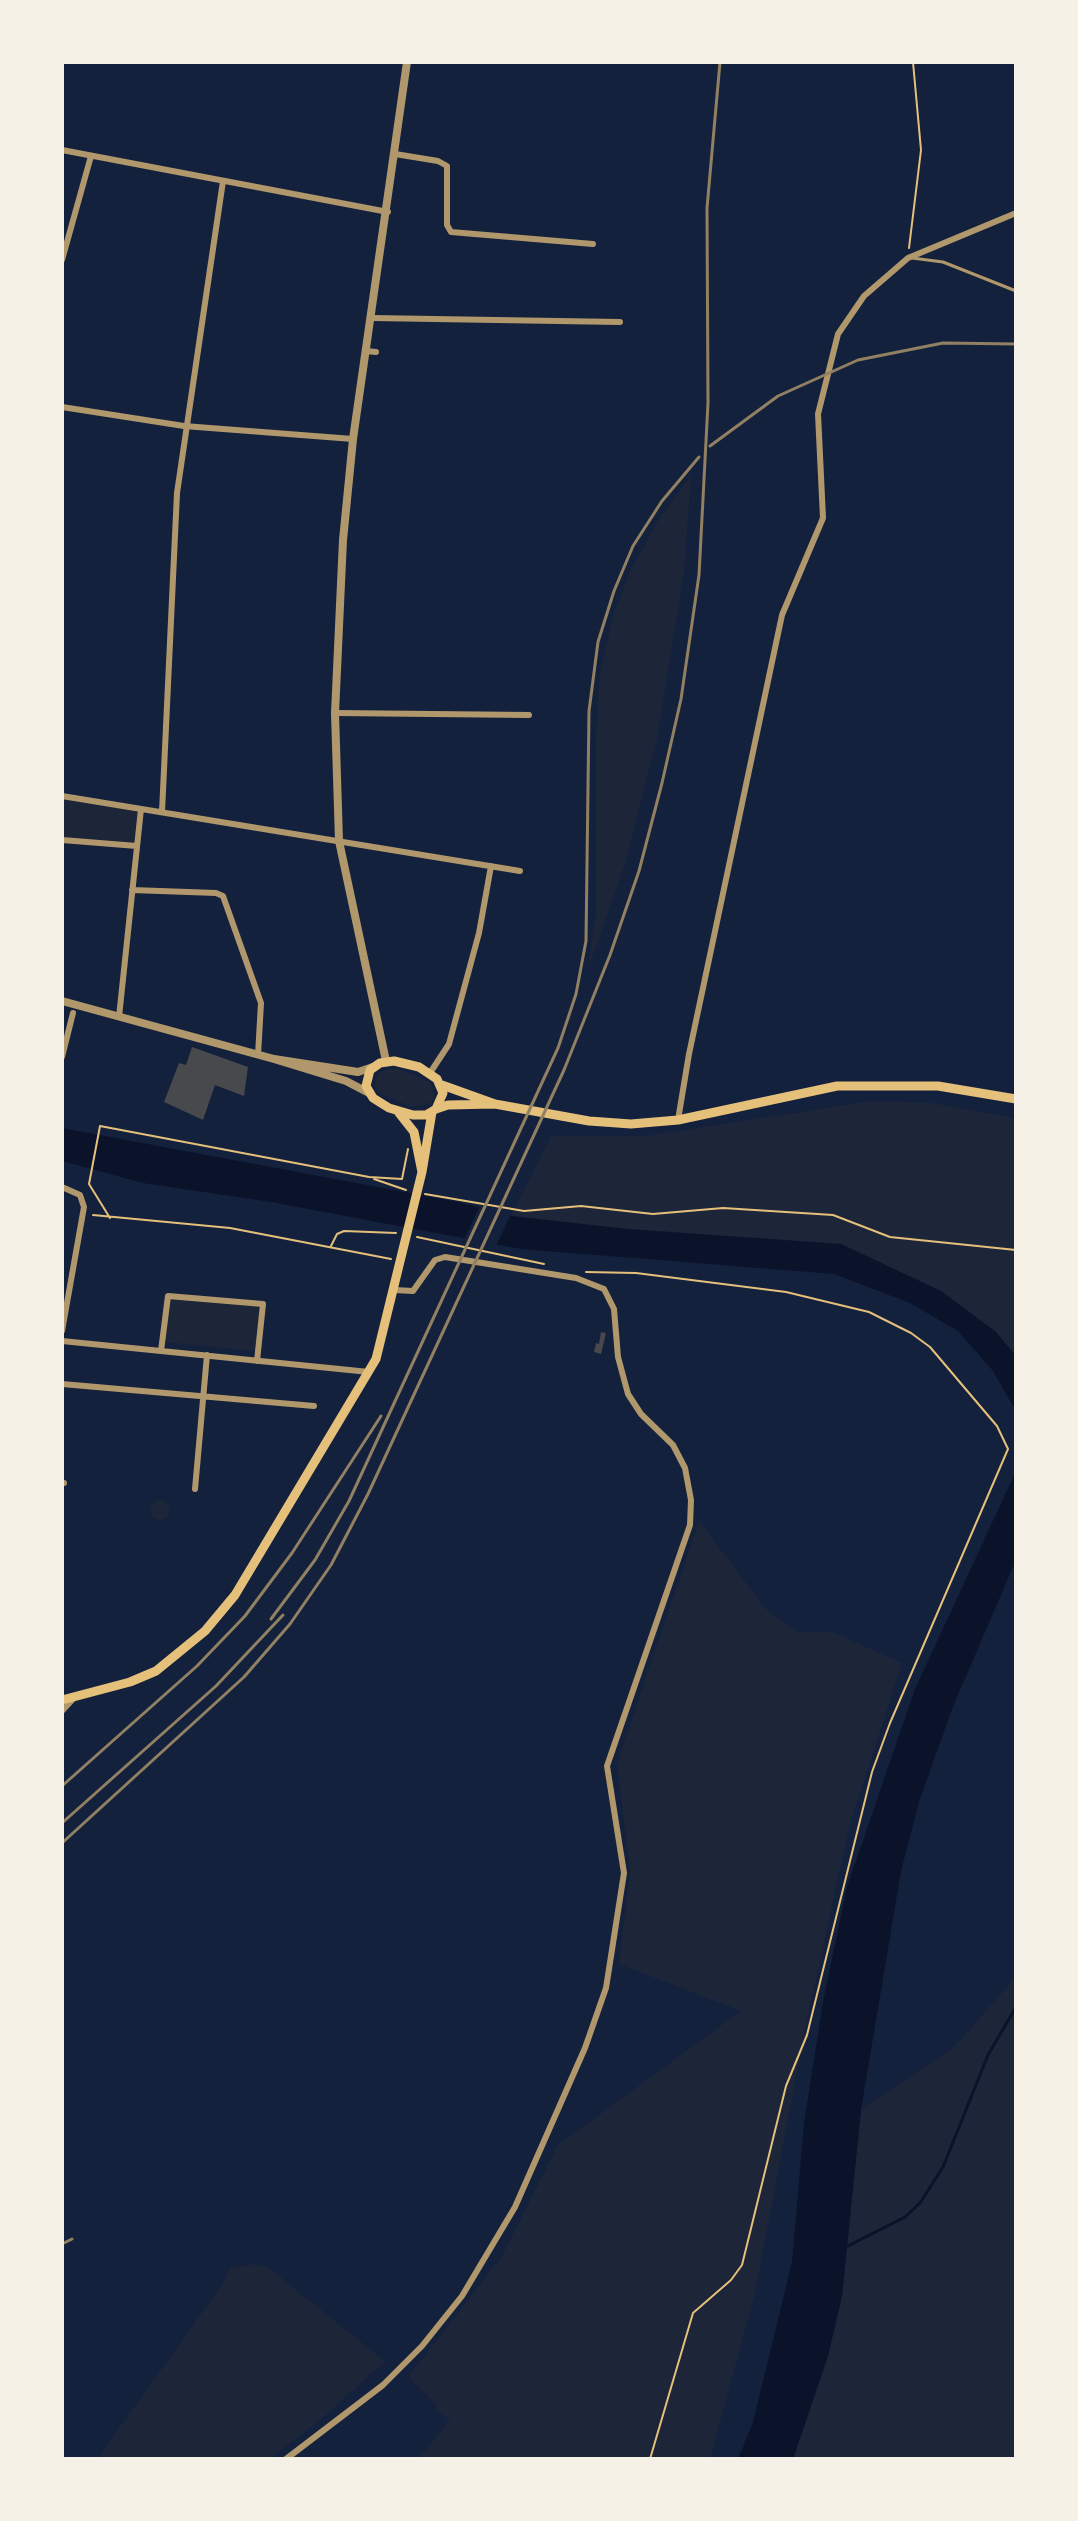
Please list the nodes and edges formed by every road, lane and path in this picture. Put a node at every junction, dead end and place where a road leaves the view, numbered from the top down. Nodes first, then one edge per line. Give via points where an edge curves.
1 (407, 62) edge
2 (913, 62) edge
3 (62, 150) edge
4 (395, 154) junction
5 (91, 156) junction
6 (223, 181) junction
7 (388, 212) junction
8 (1016, 213) edge
9 (593, 244) dead end
10 (908, 258) junction
11 (62, 260) edge
12 (1016, 291) edge
13 (372, 318) junction
14 (620, 322) dead end
15 (62, 407) edge
16 (184, 426) junction
17 (353, 439) junction
18 (335, 713) junction
19 (529, 715) dead end
20 (62, 796) edge
21 (141, 809) junction
22 (162, 812) junction
23 (62, 840) edge
24 (339, 841) junction
25 (137, 846) junction
26 (491, 866) junction
27 (520, 871) dead end
28 (132, 890) junction
29 (62, 1001) edge
30 (73, 1013) dead end
31 (119, 1017) junction
32 (258, 1055) junction
33 (62, 1057) edge
34 (274, 1059) junction
35 (386, 1061) junction
36 (374, 1066) junction
37 (430, 1073) junction
38 (440, 1083) junction
39 (370, 1095) junction
40 (1016, 1098) edge
41 (495, 1104) junction
42 (434, 1110) junction
43 (396, 1111) junction
44 (678, 1120) junction
45 (410, 1137) dead end
46 (421, 1176) junction
47 (369, 1177) junction
48 (62, 1187) edge
49 (410, 1191) dead end
50 (424, 1194) dead end
51 (84, 1214) junction
52 (110, 1218) junction
53 (400, 1234) dead end
54 (414, 1236) dead end
55 (330, 1247) junction
56 (1016, 1250) edge
57 (401, 1261) junction
58 (551, 1266) dead end
59 (585, 1272) dead end
60 (394, 1290) junction
61 (62, 1331) edge
62 (62, 1341) edge
63 (161, 1351) junction
64 (207, 1355) junction
65 (257, 1361) junction
66 (370, 1372) junction
67 (62, 1384) edge
68 (203, 1393) junction
69 (314, 1406) dead end
70 (195, 1489) dead end
71 (76, 1696) junction
72 (62, 1700) edge
73 (62, 1711) edge
74 (286, 2459) edge
75 (650, 2459) edge

1 - 4 street
2 - 10 path via 921,150
3 - 5 street
4 - 7 street
4 - 9 street via 447,166 451,232
5 - 6 street
5 - 11 street
6 - 7 street
6 - 16 street
7 - 13 street
8 - 10 street
10 - 12 lane via 943,262
10 - 44 street via 848,316 827,371 817,425 823,518 782,615
13 - 14 street
13 - 17 street via 371,352
15 - 16 street
16 - 17 street
16 - 22 street
17 - 18 street
18 - 19 street
18 - 24 street
20 - 21 street
21 - 22 street
21 - 25 street
22 - 24 street
23 - 25 street
24 - 26 street
24 - 35 street
25 - 28 street
26 - 27 street
26 - 37 street via 449,1044
28 - 31 street
28 - 32 street via 223,896 261,1003
29 - 31 street
30 - 33 street
31 - 32 street
32 - 34 street
34 - 36 street via 358,1072
34 - 39 street via 346,1081
35 - 36 main road
35 - 37 main road
36 - 39 main road via 366,1081
37 - 38 main road
38 - 41 main road
38 - 42 main road via 442,1099
39 - 43 main road
40 - 44 main road via 938,1086 837,1086
41 - 42 main road
41 - 44 main road via 631,1124
42 - 43 main road via 419,1115
42 - 46 main road
43 - 46 main road via 414,1132
45 - 47 path via 402,1179
46 - 57 main road
47 - 49 path
47 - 52 path via 100,1126 89,1184
48 - 51 street via 80,1195
50 - 56 path via 524,1211 581,1206 653,1214 723,1208 833,1215 890,1237
51 - 52 path
51 - 61 street
52 - 55 path via 230,1228
53 - 55 path via 344,1231
54 - 58 path
55 - 57 path
57 - 60 main road
59 - 75 path via 775,1290 869,1312 927,1344 997,1426 1008,1449 872,1772 807,2035 786,2086 742,2265 693,2313
60 - 66 main road
60 - 74 street via 413,1291 435,1260 445,1257 588,1280 604,1289 614,1309 628,1394 673,1445 685,1468 690,1525 607,1766 624,1873 606,1988 585,2048 508,2221 462,2296 383,2385
62 - 63 street
63 - 64 street
63 - 65 street via 168,1296 263,1304
64 - 65 street
64 - 68 street
65 - 66 street
66 - 71 main road via 249,1575 215,1620 156,1671
67 - 68 street
68 - 69 street
68 - 70 street
71 - 72 main road
71 - 73 street

